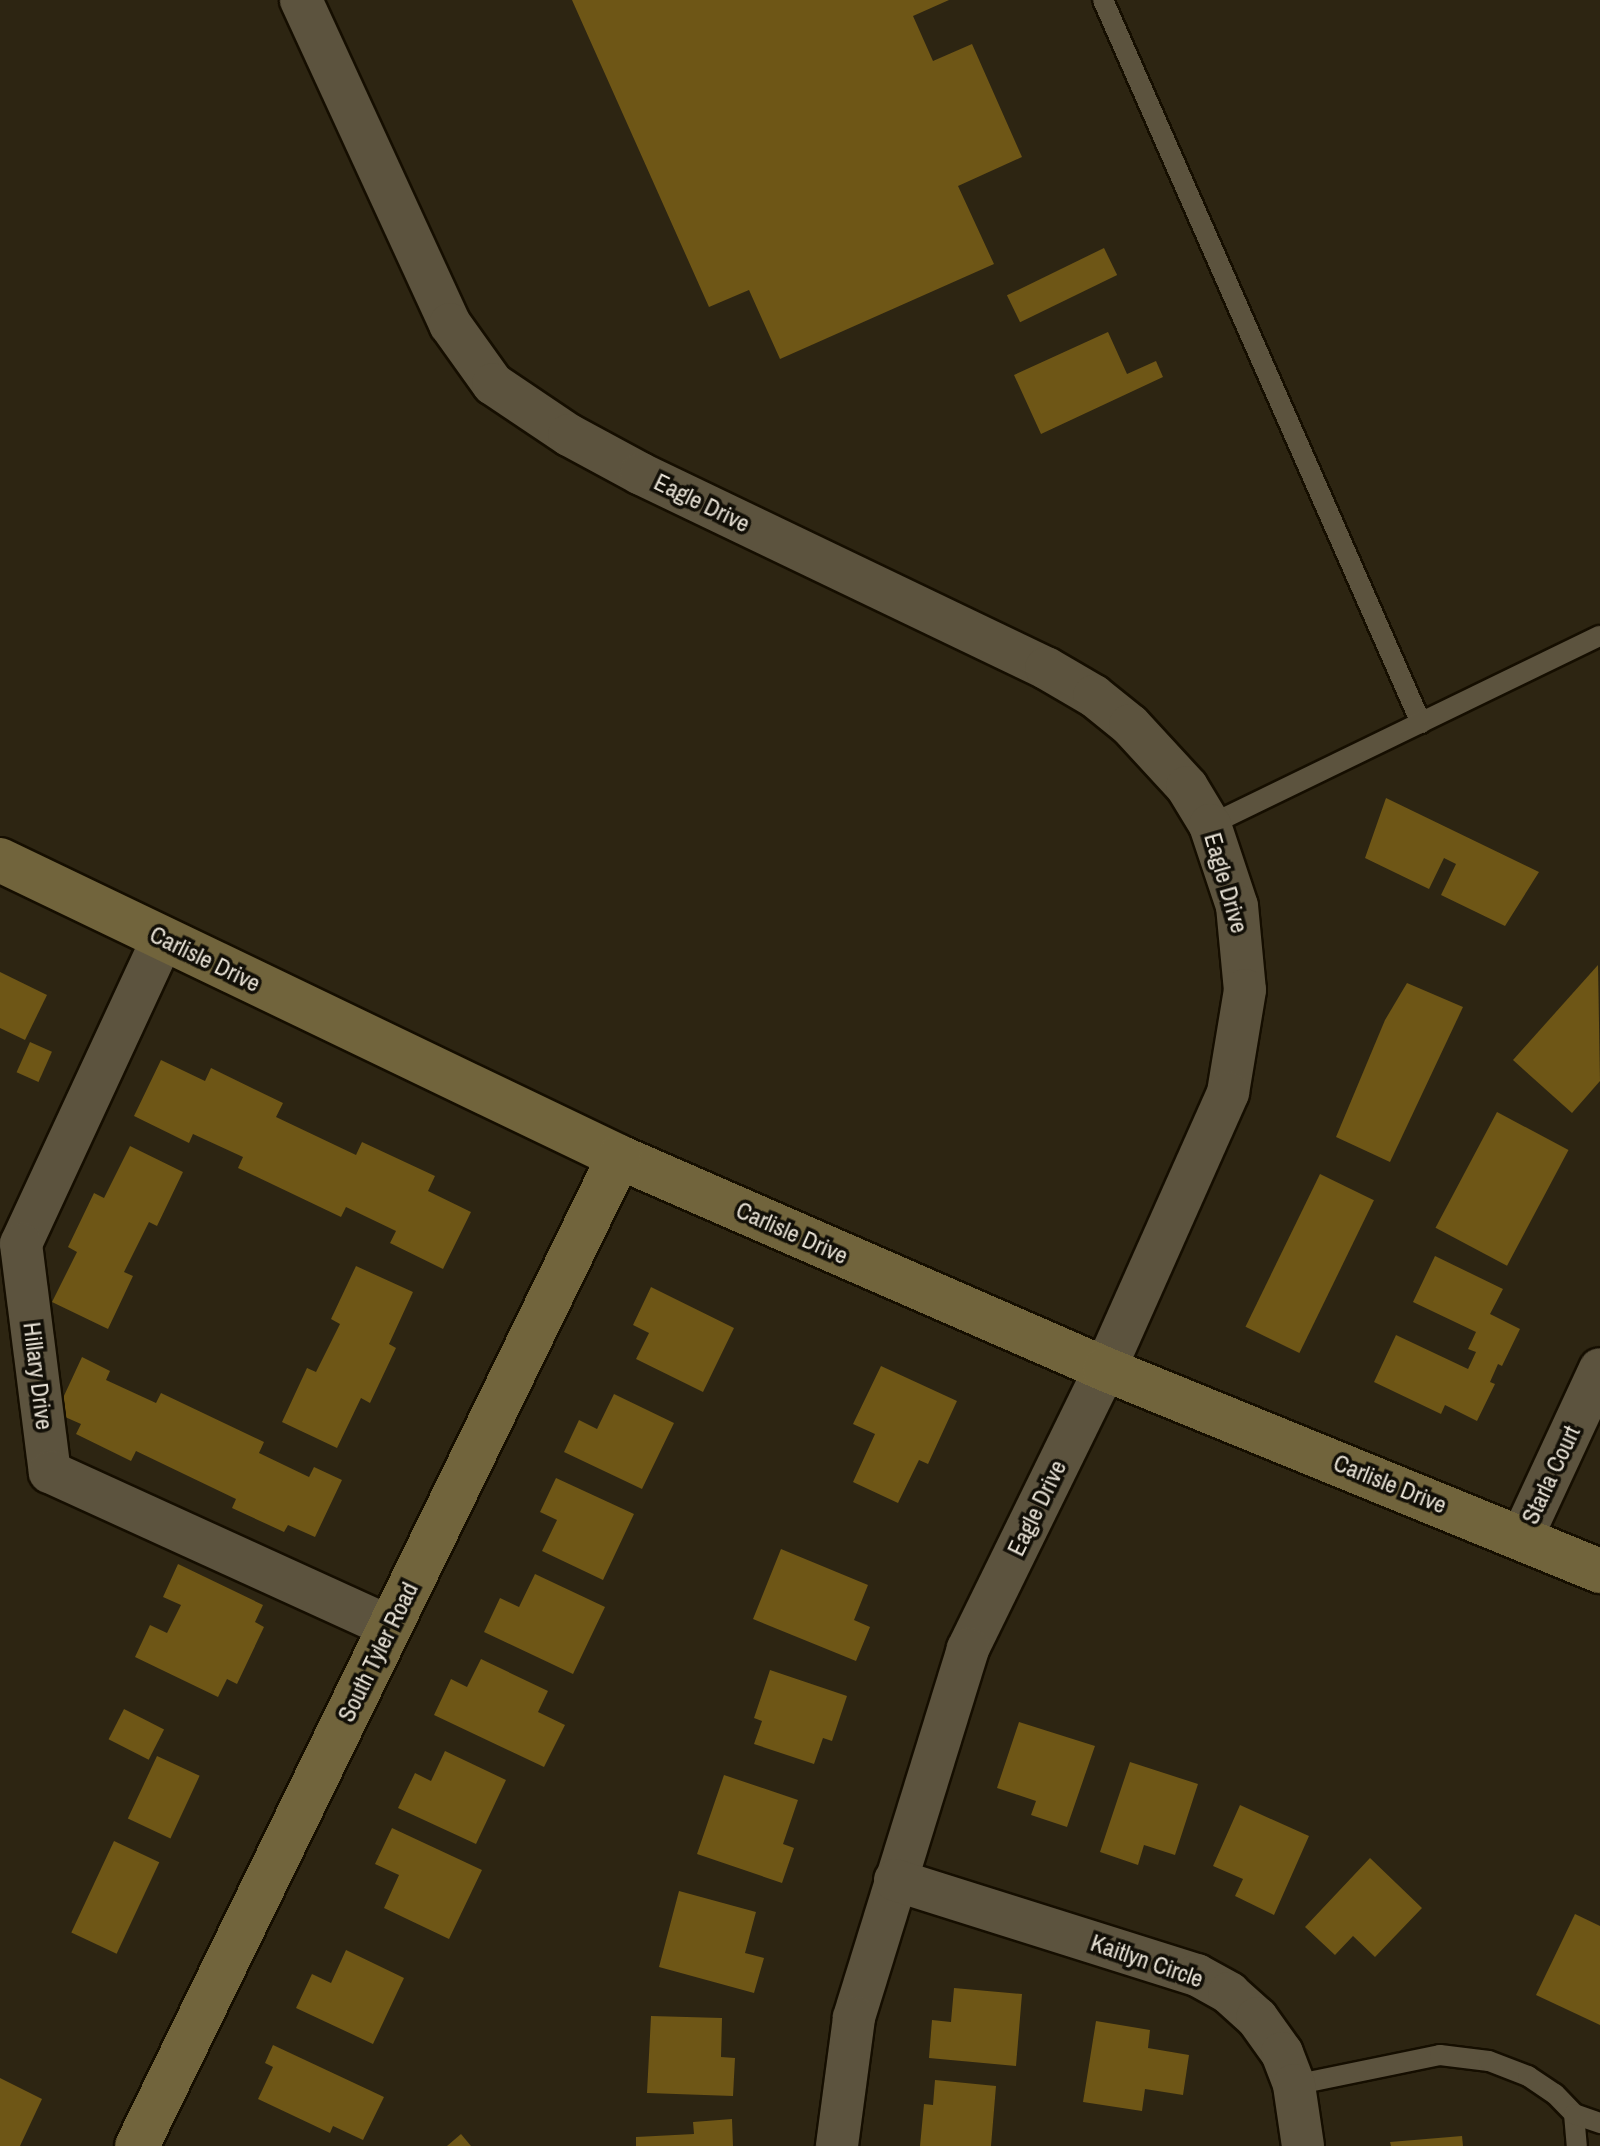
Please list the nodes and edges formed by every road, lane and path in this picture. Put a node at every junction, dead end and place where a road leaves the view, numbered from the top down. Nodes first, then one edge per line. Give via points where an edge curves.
1 (301, 0) edge
2 (1103, 0) edge
3 (1600, 636) edge
4 (1421, 723) junction
5 (1210, 825) junction
6 (0, 860) edge
7 (163, 938) junction
8 (619, 1157) junction
9 (1105, 1369) junction
10 (1600, 1369) edge
11 (1522, 1537) junction
12 (1600, 1571) edge
13 (390, 1627) junction
14 (895, 1880) junction
15 (1294, 2085) junction
16 (1574, 2114) junction
17 (1600, 2123) edge
18 (138, 2146) edge
19 (837, 2146) edge
20 (1303, 2146) edge
21 (1577, 2146) edge

1 - 5 street, Eagle Drive via 450,324 493,384 569,435 641,474 1094,696 1161,755
2 - 4 lane
3 - 4 lane
4 - 5 lane
5 - 9 street, Eagle Drive via 1237,906 1245,951 1234,1064 1214,1132
6 - 7 street, Carlisle Drive
7 - 8 street, Carlisle Drive
7 - 13 street, Hillary Drive via 21,1244 50,1472
8 - 9 street, Carlisle Drive
8 - 13 street, South Tyler Road
9 - 11 street, Carlisle Drive
9 - 14 street, Eagle Drive via 968,1649
10 - 11 street, Starla Court
11 - 12 street, Carlisle Drive
13 - 18 street, South Tyler Road
14 - 15 street, Kaitlyn Circle via 1197,1975 1257,2018 1282,2053
14 - 19 street, Eagle Drive via 854,2018
15 - 16 lane via 1440,2055 1489,2061 1528,2076
15 - 20 street, Kaitlyn Circle
16 - 17 lane
16 - 21 lane

